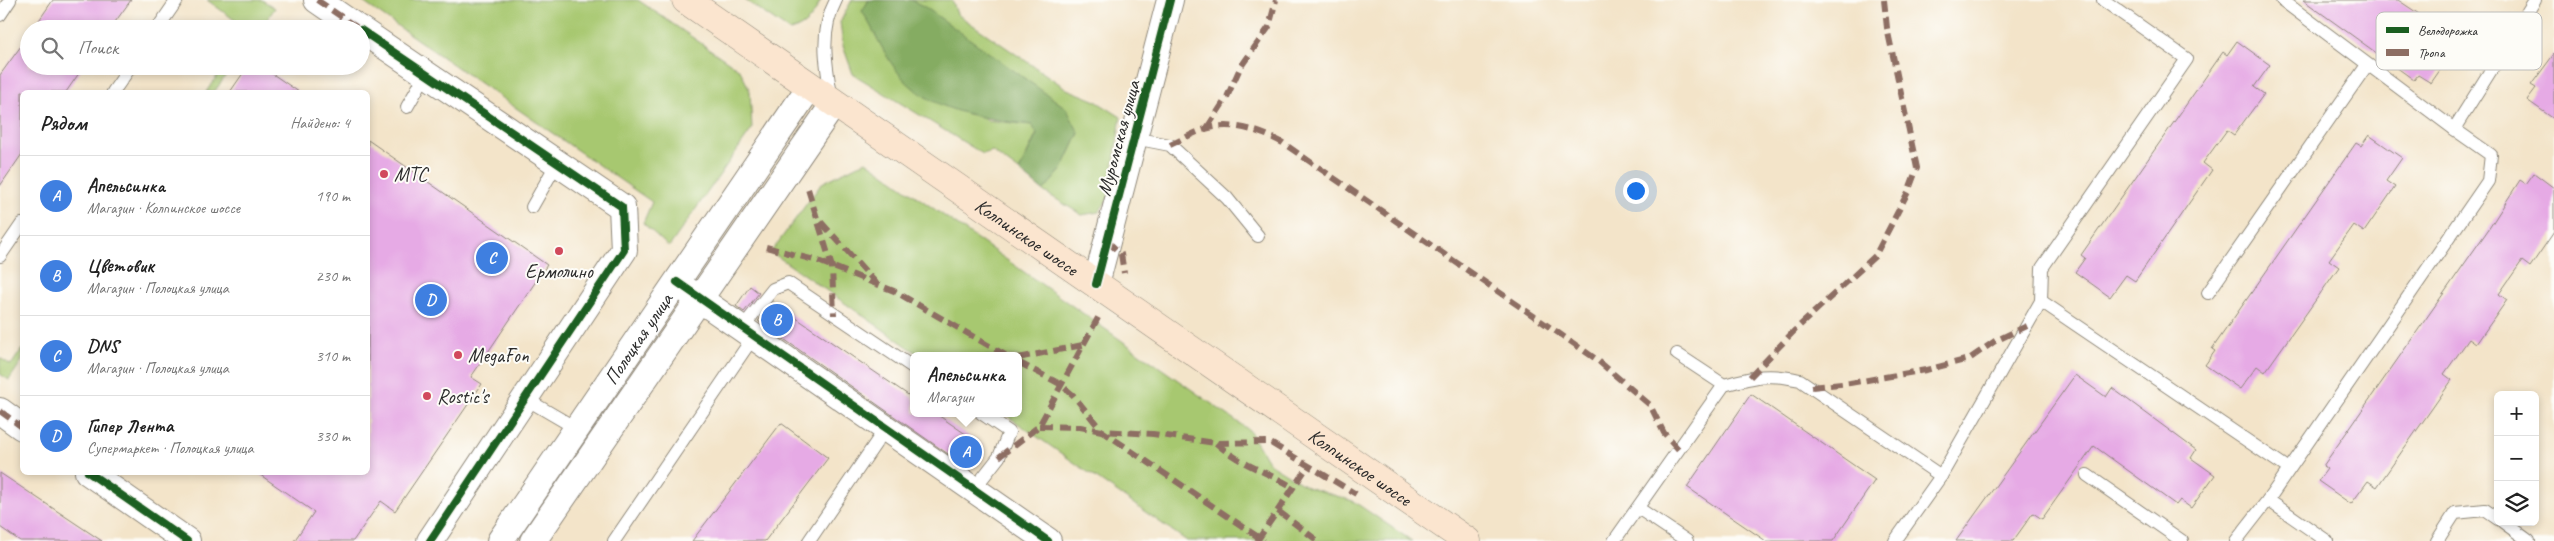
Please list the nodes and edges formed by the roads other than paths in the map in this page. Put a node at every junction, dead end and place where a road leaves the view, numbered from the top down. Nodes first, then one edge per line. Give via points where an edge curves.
1 (10, 0) edge
2 (177, 0) edge
3 (317, 0) edge
4 (686, 0) edge
5 (836, 0) edge
6 (1170, 0) edge
7 (2102, 0) edge
8 (2282, 0) edge
9 (2535, 0) edge
10 (2527, 12) edge
11 (0, 15) edge
12 (163, 20) edge
13 (347, 20) edge
14 (370, 36) edge
15 (2367, 65) junction
16 (2491, 70) edge
17 (426, 74) junction
18 (125, 75) edge
19 (809, 88) junction
20 (114, 90) edge
21 (833, 105) junction
22 (407, 107) dead end
23 (2454, 129) junction
24 (1134, 138) junction
25 (558, 164) junction
26 (532, 207) dead end
27 (20, 227) edge
28 (1258, 236) dead end
29 (0, 256) edge
30 (677, 282) junction
31 (1096, 284) junction
32 (2208, 294) dead end
33 (700, 298) junction
34 (2041, 302) junction
35 (748, 332) junction
36 (1677, 354) dead end
37 (910, 365) edge
38 (1724, 385) junction
39 (526, 399) junction
40 (0, 411) edge
41 (987, 417) edge
42 (20, 426) edge
43 (886, 428) junction
44 (577, 429) junction
45 (600, 444) junction
46 (2289, 469) junction
47 (2086, 474) dead end
48 (92, 475) edge
49 (1941, 476) junction
50 (974, 489) junction
51 (2268, 500) junction
52 (1638, 508) junction
53 (2494, 516) edge
54 (2509, 526) edge
55 (187, 541) edge
56 (430, 541) edge
57 (500, 541) edge
58 (533, 541) edge
59 (614, 541) edge
60 (809, 541) edge
61 (1048, 541) edge
62 (1467, 541) edge
63 (1614, 541) edge
64 (1687, 541) edge
65 (1895, 541) edge
66 (2182, 541) edge
67 (2236, 541) edge
68 (2327, 541) edge
69 (2437, 541) edge
70 (2530, 541) edge

1 - 11 lane
2 - 12 lane
3 - 13 street
4 - 19 main road, Колпинское шоссе
5 - 21 lane via 826,26 825,59
6 - 24 street, Муромская улица
7 - 34 lane via 2187,59 2042,268
8 - 15 lane
9 - 10 lane
14 - 17 street
15 - 23 lane
15 - 32 lane
16 - 23 lane
17 - 22 lane
17 - 25 street
18 - 20 lane
19 - 21 main road, Колпинское шоссе
19 - 30 street, Полоцкая улица
21 - 31 main road, Колпинское шоссе
21 - 33 street, Полоцкая улица
23 - 46 lane via 2492,155 2488,181
24 - 28 lane via 1170,145 1227,198
24 - 31 street, Муромская улица
25 - 26 lane
25 - 39 street via 622,207 624,250
27 - 29 lane
30 - 33 street
30 - 44 street, Полоцкая улица
31 - 62 main road, Колпинское шоссе
33 - 35 street
33 - 45 street, Полоцкая улица
34 - 46 lane
34 - 49 lane
35 - 37 lane via 773,288 788,283
35 - 43 street
35 - 59 lane
36 - 38 lane
38 - 49 lane via 1774,374 1800,380
38 - 52 lane
39 - 44 lane
39 - 56 street
40 - 42 street
41 - 50 lane via 1009,432 998,457
43 - 50 street
43 - 60 lane
44 - 45 lane
44 - 57 street, Полоцкая улица
45 - 58 street, Полоцкая улица
46 - 51 lane
47 - 66 lane
48 - 55 street
49 - 65 lane
50 - 61 street
51 - 67 lane
51 - 68 lane
52 - 63 lane
52 - 64 lane
53 - 69 lane via 2485,510 2456,513
54 - 70 lane

